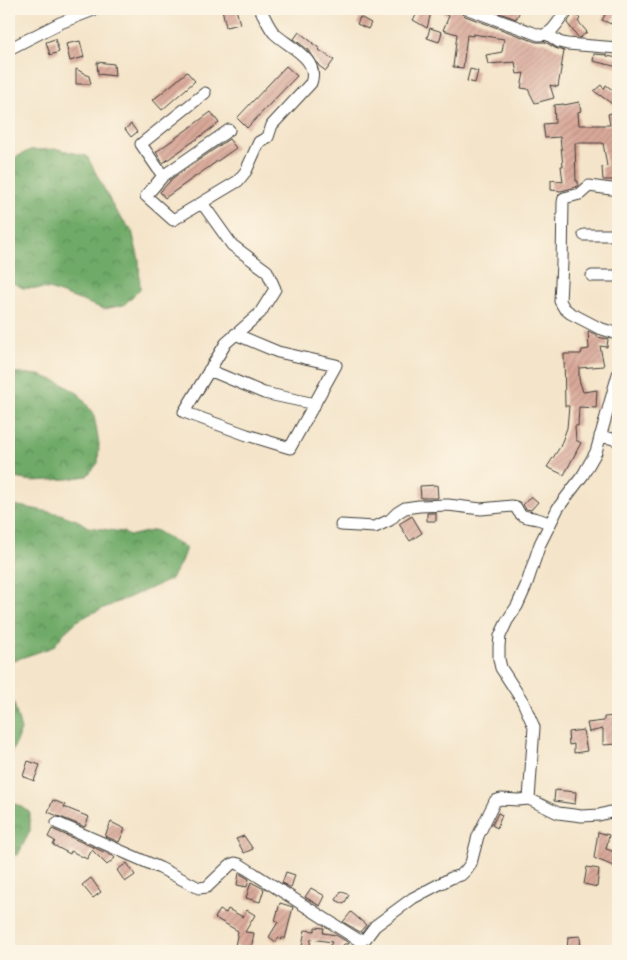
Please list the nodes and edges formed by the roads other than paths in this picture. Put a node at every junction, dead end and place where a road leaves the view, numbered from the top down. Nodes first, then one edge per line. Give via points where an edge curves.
1 (96, 9) edge
2 (260, 9) edge
3 (468, 9) edge
4 (567, 9) edge
5 (547, 34) junction
6 (618, 48) edge
7 (9, 49) edge
8 (205, 93) dead end
9 (229, 130) dead end
10 (164, 176) junction
11 (618, 188) edge
12 (202, 203) junction
13 (584, 235) dead end
14 (618, 235) edge
15 (592, 276) dead end
16 (618, 276) edge
17 (235, 334) junction
18 (618, 334) edge
19 (210, 370) junction
20 (618, 374) edge
21 (314, 404) junction
22 (600, 436) junction
23 (618, 440) edge
24 (550, 524) junction
25 (341, 525) dead end
26 (529, 799) junction
27 (618, 810) edge
28 (57, 823) dead end

1 - 7 street
2 - 12 street via 276,35 310,63 314,76 308,88 272,125 268,137 259,142 238,181
3 - 5 street via 539,35
4 - 5 street
5 - 6 street via 567,44
8 - 10 street via 141,144
9 - 10 street
10 - 12 street via 146,196 173,220
11 - 18 street via 589,186 580,194 564,198 560,301 570,313
12 - 17 street via 232,245 267,271 275,289 260,312
13 - 14 street
15 - 16 street
17 - 19 street
17 - 21 street via 278,352 336,365
19 - 21 street via 264,393
19 - 21 street via 184,412 247,435 290,448
20 - 22 street
22 - 23 street
22 - 24 street via 596,452 583,475
24 - 25 street via 524,517 512,506 481,509 431,505 405,508 375,527
24 - 26 street via 526,586 500,636 499,646 501,668 523,702 534,727
26 - 27 street via 558,813 582,816
26 - 28 street via 495,801 478,836 472,863 462,875 414,898 360,940 239,864 230,865 207,887 199,888

